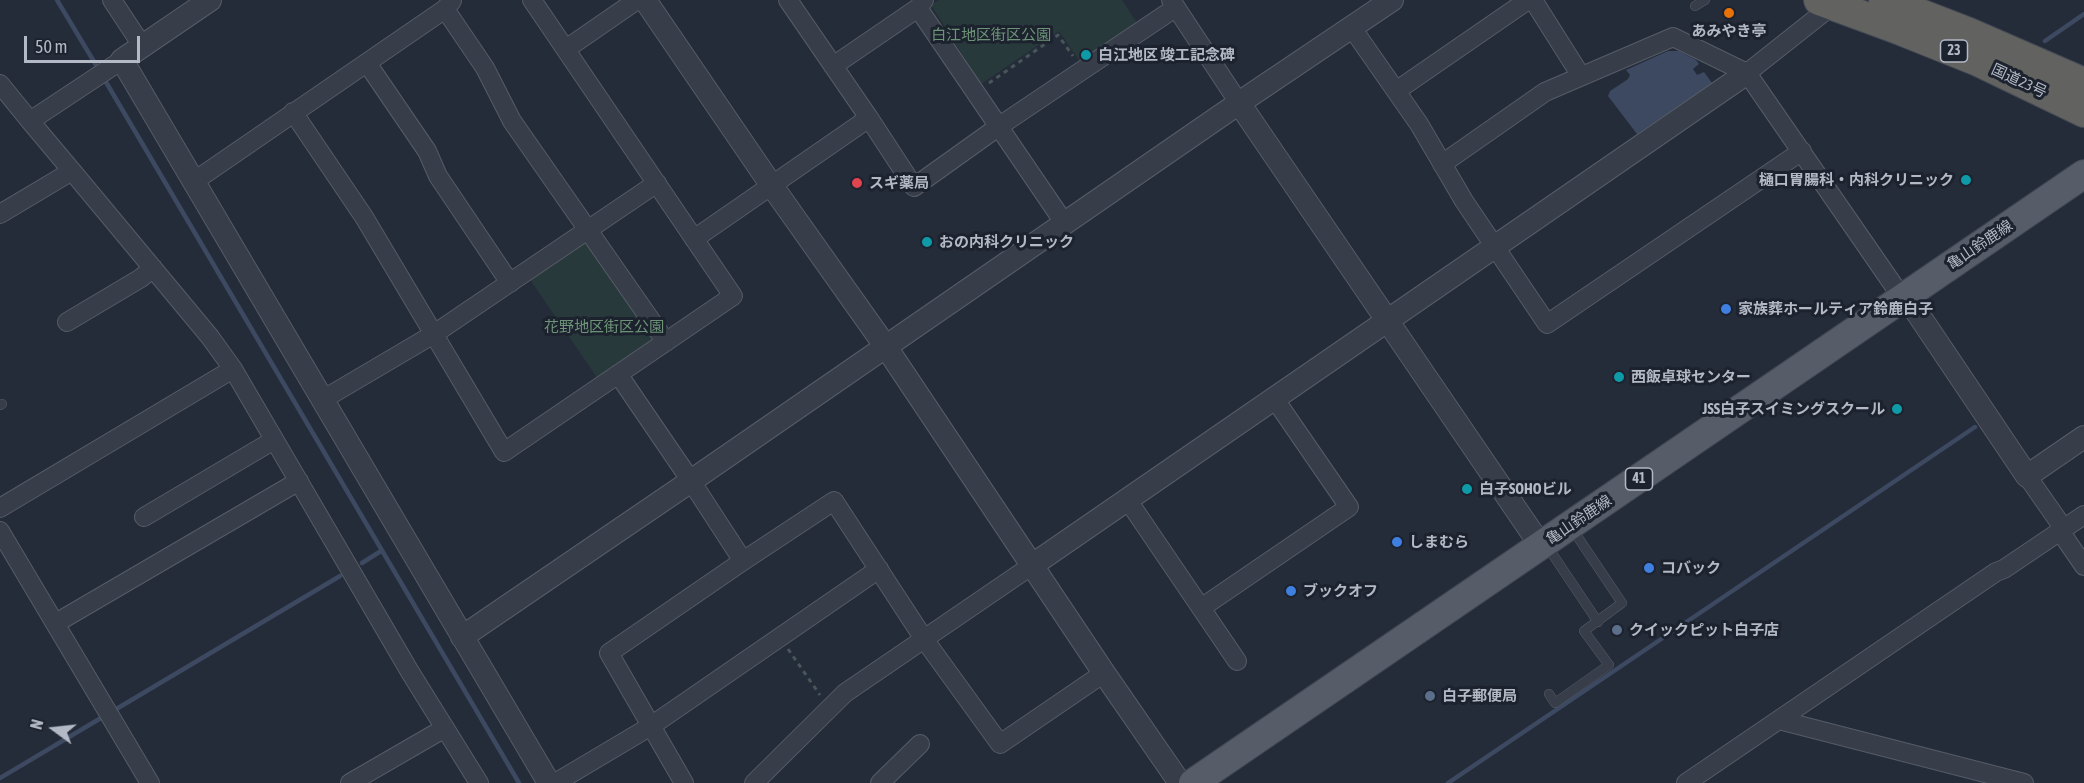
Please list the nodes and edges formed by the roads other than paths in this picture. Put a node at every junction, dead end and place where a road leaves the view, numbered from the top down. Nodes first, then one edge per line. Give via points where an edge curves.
1 (112, 0) edge
2 (210, 0) edge
3 (532, 0) edge
4 (637, 0) edge
5 (645, 0) edge
6 (788, 0) edge
7 (1392, 0) edge
8 (1528, 0) edge
9 (1533, 0) edge
10 (1705, 0) edge
11 (447, 3) edge
12 (1826, 3) edge
13 (1901, 3) edge
14 (921, 4) edge
15 (1173, 4) edge
16 (1695, 6) dead end
17 (1352, 28) junction
18 (143, 47) junction
19 (566, 49) junction
20 (117, 63) junction
21 (367, 63) junction
22 (833, 66) junction
23 (1747, 73) junction
24 (1581, 76) junction
25 (2084, 83) edge
26 (1396, 91) junction
27 (3, 96) edge
28 (1239, 103) junction
29 (293, 112) junction
30 (2084, 112) edge
31 (869, 118) junction
32 (30, 121) junction
33 (998, 127) junction
34 (1802, 150) junction
35 (1442, 164) junction
36 (72, 171) junction
37 (2084, 174) edge
38 (193, 182) junction
39 (657, 183) junction
40 (772, 186) junction
41 (0, 213) edge
42 (1065, 224) junction
43 (589, 230) junction
44 (694, 239) junction
45 (1494, 247) junction
46 (153, 268) junction
47 (510, 283) junction
48 (1904, 297) junction
49 (1389, 321) junction
50 (66, 322) dead end
51 (434, 334) junction
52 (666, 342) junction
53 (886, 347) junction
54 (233, 369) junction
55 (618, 374) junction
56 (1274, 398) junction
57 (322, 400) junction
58 (2084, 437) edge
59 (274, 440) junction
60 (2027, 476) junction
61 (299, 481) junction
62 (692, 481) junction
63 (1127, 499) junction
64 (0, 508) edge
65 (2084, 515) edge
66 (144, 517) dead end
67 (1571, 526) junction
68 (2062, 530) junction
69 (0, 531) edge
70 (1543, 545) junction
71 (743, 561) junction
72 (1031, 566) junction
73 (2084, 566) edge
74 (879, 569) junction
75 (1201, 608) junction
76 (1598, 622) junction
77 (56, 623) junction
78 (462, 637) junction
79 (924, 639) junction
80 (1237, 661) dead end
81 (1608, 661) junction
82 (1104, 673) junction
83 (1560, 688) dead end
84 (1550, 694) dead end
85 (1779, 720) junction
86 (651, 726) junction
87 (445, 728) junction
88 (920, 744) dead end
89 (150, 783) edge
90 (350, 783) edge
91 (479, 783) edge
92 (549, 783) edge
93 (555, 783) edge
94 (684, 783) edge
95 (754, 783) edge
96 (879, 783) edge
97 (1180, 783) edge
98 (1193, 783) edge
99 (1686, 783) edge
100 (2024, 783) edge

1 - 18 street
2 - 18 street
3 - 19 street
4 - 19 street
5 - 40 street
6 - 22 street
7 - 17 street
8 - 26 street
9 - 24 street
10 - 16 lane
11 - 21 street
11 - 43 street via 512,121
12 - 23 street
12 - 30 highway, 国道23号 / 23 via 1978,61
13 - 25 highway, 国道23号 / 23
14 - 22 street
14 - 33 street
15 - 28 street
15 - 33 street
17 - 26 street
17 - 28 street
18 - 20 street
19 - 39 street
20 - 32 street
20 - 38 street
21 - 29 street
21 - 47 street
22 - 31 street
23 - 24 street via 1673,37
23 - 34 street
23 - 45 street
24 - 35 street via 1545,92
26 - 35 street
27 - 32 street
28 - 42 street
28 - 49 street
29 - 38 street
29 - 51 street via 364,217
31 - 33 street via 914,187
31 - 40 street
32 - 36 street
33 - 42 street
34 - 45 street via 1547,324
34 - 48 street
35 - 45 street
36 - 41 street
36 - 46 street
37 - 48 main road, 亀山鈴鹿線 / 41
38 - 57 street
39 - 43 street
39 - 44 street
40 - 44 street
40 - 53 street
42 - 53 street
43 - 47 street
43 - 52 street
44 - 52 street via 734,296
45 - 49 street
46 - 50 street
46 - 54 street
47 - 51 street
48 - 60 street
48 - 67 main road, 亀山鈴鹿線 / 41
49 - 56 street
49 - 70 street
51 - 55 street via 504,452
51 - 57 street
52 - 55 street
53 - 62 street
53 - 72 street
54 - 59 street
54 - 64 street
55 - 62 street
56 - 63 street
56 - 75 street via 1349,507
57 - 78 street
58 - 60 street
59 - 61 street
59 - 66 street
60 - 68 street
61 - 77 street
61 - 87 street
62 - 71 street
62 - 78 street
63 - 72 street
63 - 75 street
65 - 68 street
67 - 70 main road, 亀山鈴鹿線 / 41
67 - 76 lane via 1622,603
68 - 73 street
68 - 85 street
69 - 77 street
70 - 76 lane
70 - 98 main road, 亀山鈴鹿線 / 41
71 - 74 street via 834,501
71 - 86 street via 609,653
72 - 79 street
72 - 82 street
74 - 79 street
74 - 86 street
75 - 80 street
76 - 81 lane via 1584,631
77 - 89 street
78 - 92 street
79 - 82 street via 1000,744
79 - 95 street via 845,693
81 - 83 lane via 1563,693
81 - 84 lane via 1609,665 1555,703
82 - 97 street
85 - 99 street
85 - 100 street
86 - 93 street
86 - 94 street
87 - 90 street
87 - 91 street
88 - 96 street

